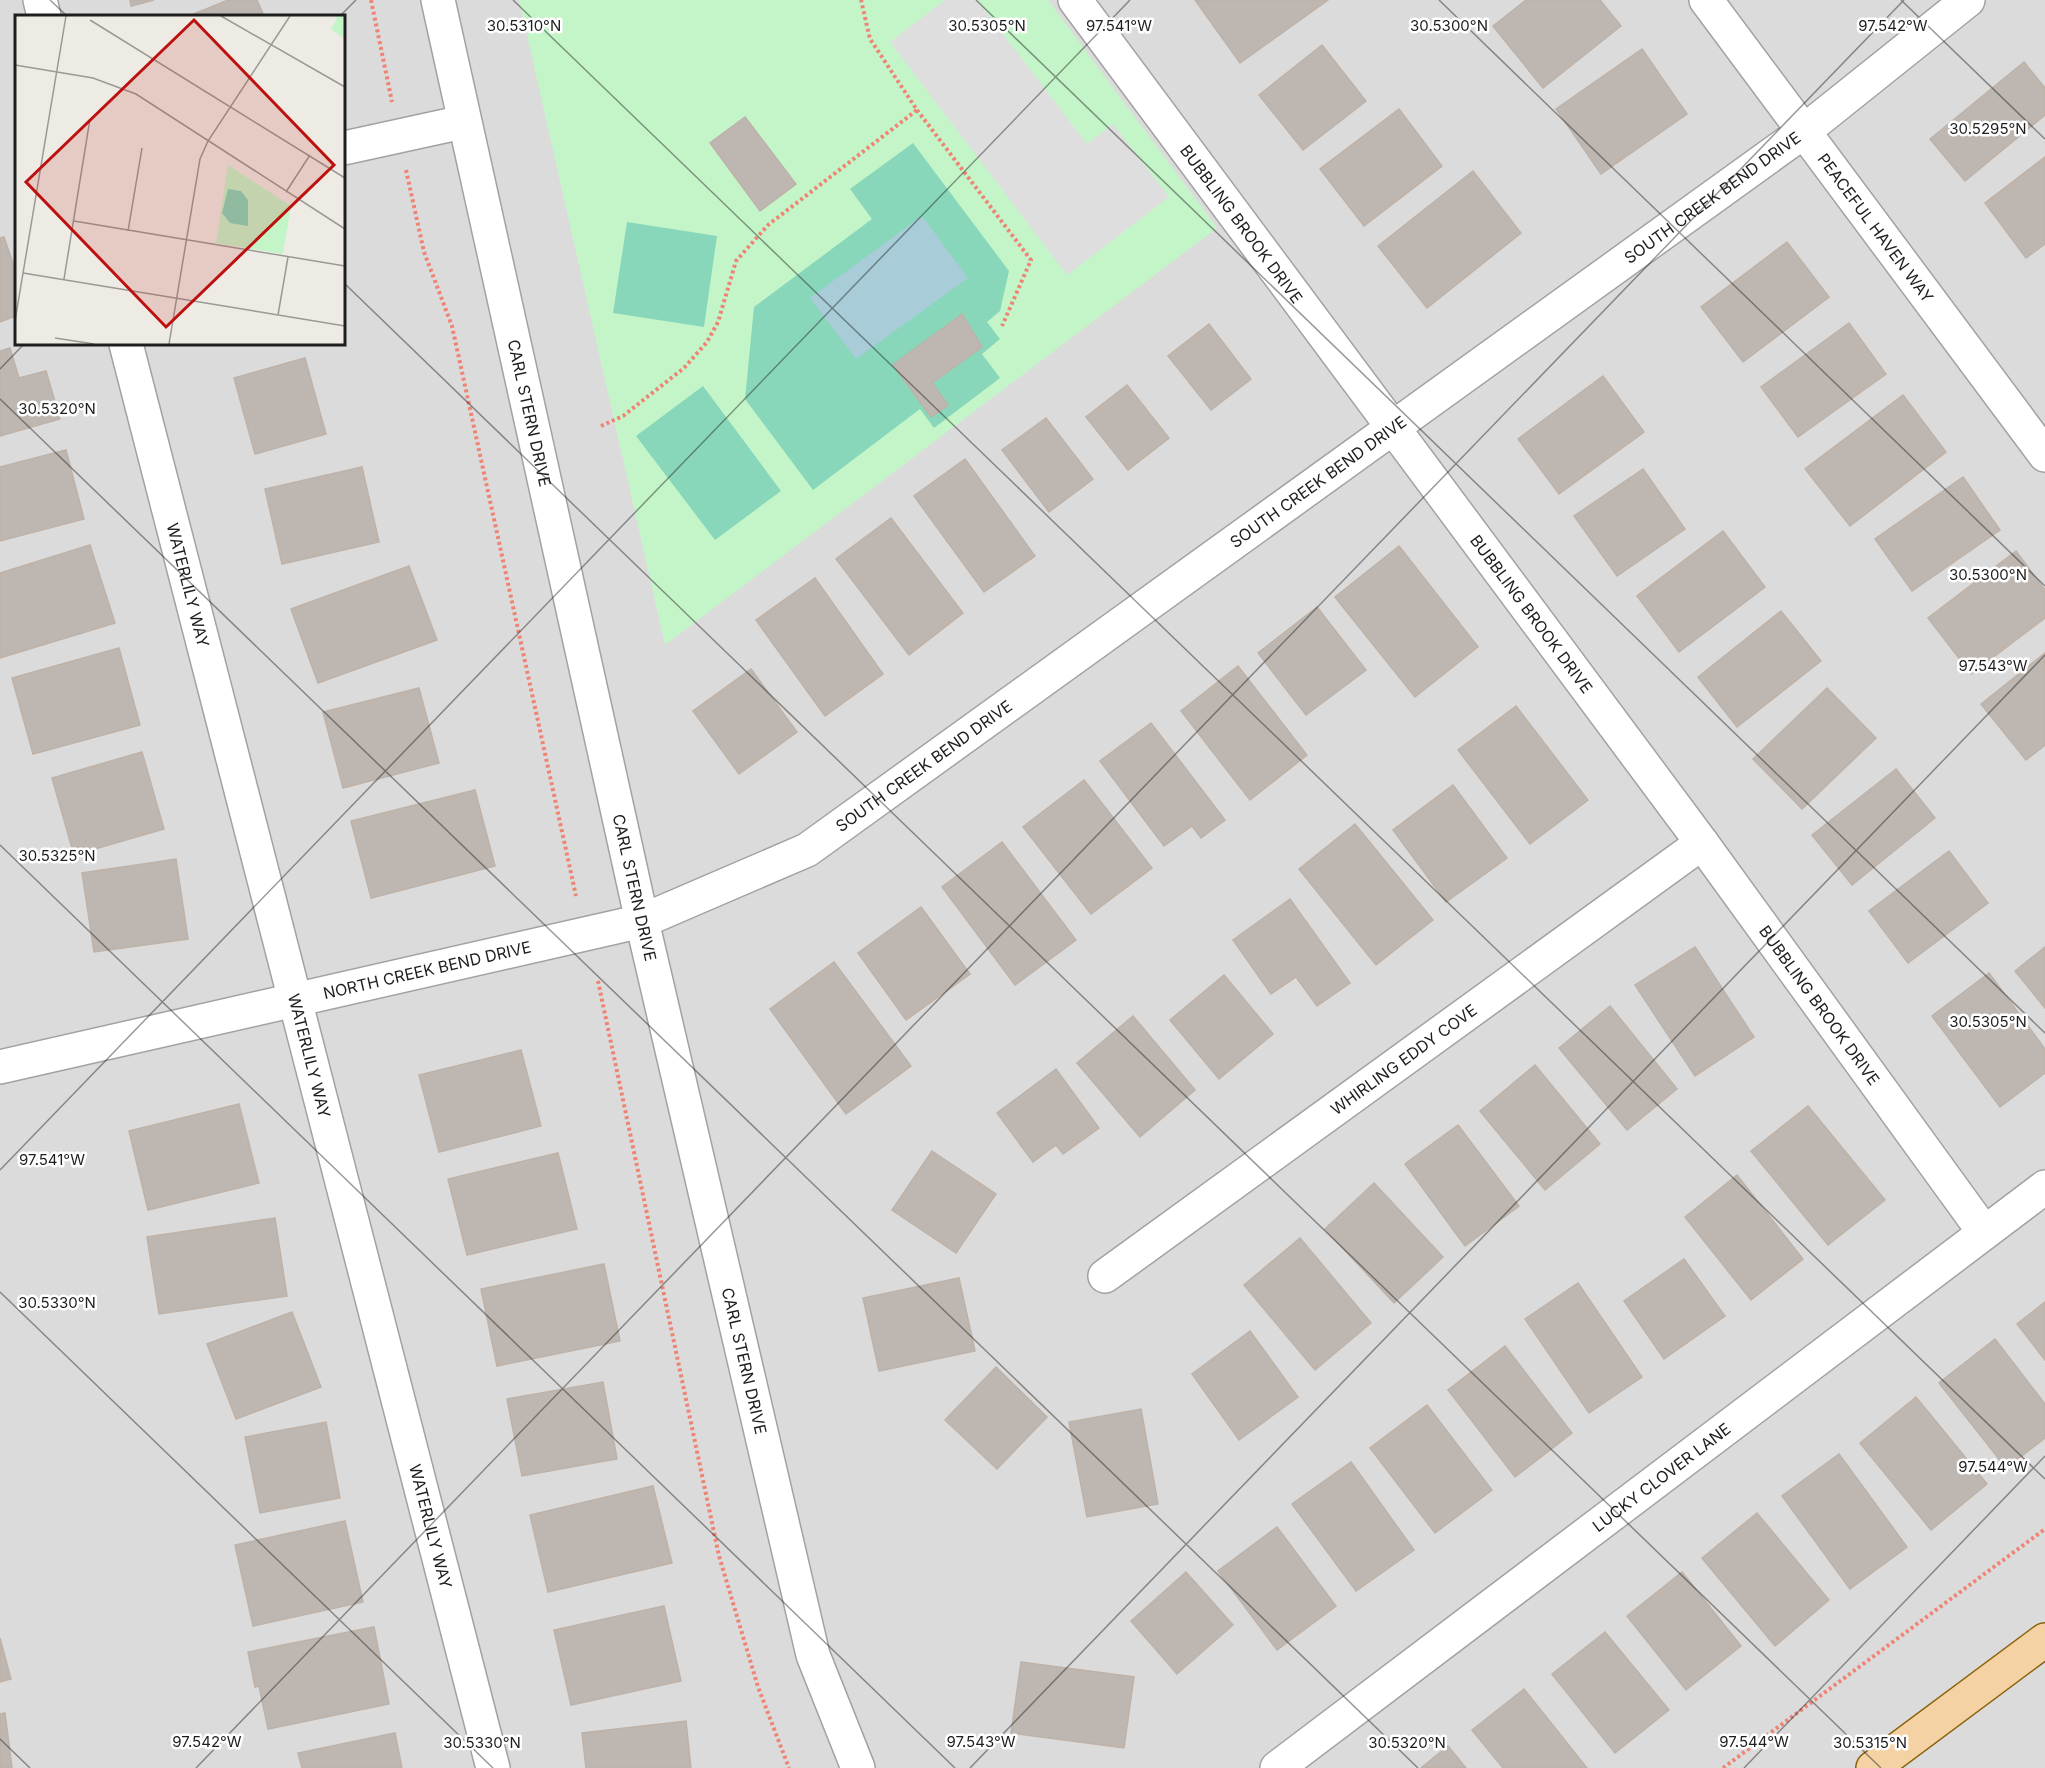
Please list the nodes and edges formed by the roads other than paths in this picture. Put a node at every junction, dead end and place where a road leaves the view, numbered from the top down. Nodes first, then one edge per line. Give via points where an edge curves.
1 (40, 0) edge
2 (438, 0) edge
3 (1075, 0) edge
4 (1706, 0) edge
5 (1968, 0) edge
6 (44, 15) edge
7 (463, 123) junction
8 (1803, 132) junction
9 (345, 148) edge
10 (126, 345) edge
11 (1393, 428) junction
12 (2045, 455) edge
13 (1702, 843) junction
14 (642, 921) junction
15 (298, 1001) junction
16 (0, 1067) edge
17 (2045, 1187) edge
18 (1984, 1232) junction
19 (1105, 1276) dead end
20 (2045, 1640) edge
21 (493, 1768) edge
22 (858, 1768) edge
23 (1277, 1768) edge
24 (1873, 1768) edge

1 - 6 street
2 - 7 street, CARL STERN DRIVE
3 - 11 street, BUBBLING BROOK DRIVE
4 - 8 street, PEACEFUL HAVEN WAY
5 - 8 street, SOUTH CREEK BEND DRIVE
7 - 9 street
7 - 14 street, CARL STERN DRIVE
8 - 11 street, SOUTH CREEK BEND DRIVE
8 - 12 street, PEACEFUL HAVEN WAY
10 - 15 street, WATERLILY WAY
11 - 13 street, BUBBLING BROOK DRIVE
11 - 14 street, SOUTH CREEK BEND DRIVE via 807,850
13 - 18 street, BUBBLING BROOK DRIVE
13 - 19 street, WHIRLING EDDY COVE
14 - 15 street, NORTH CREEK BEND DRIVE
14 - 22 street, CARL STERN DRIVE via 813,1655
15 - 16 street, NORTH CREEK BEND DRIVE
15 - 21 street, WATERLILY WAY
17 - 18 street, LUCKY CLOVER LANE
18 - 23 street, LUCKY CLOVER LANE
20 - 24 main road

